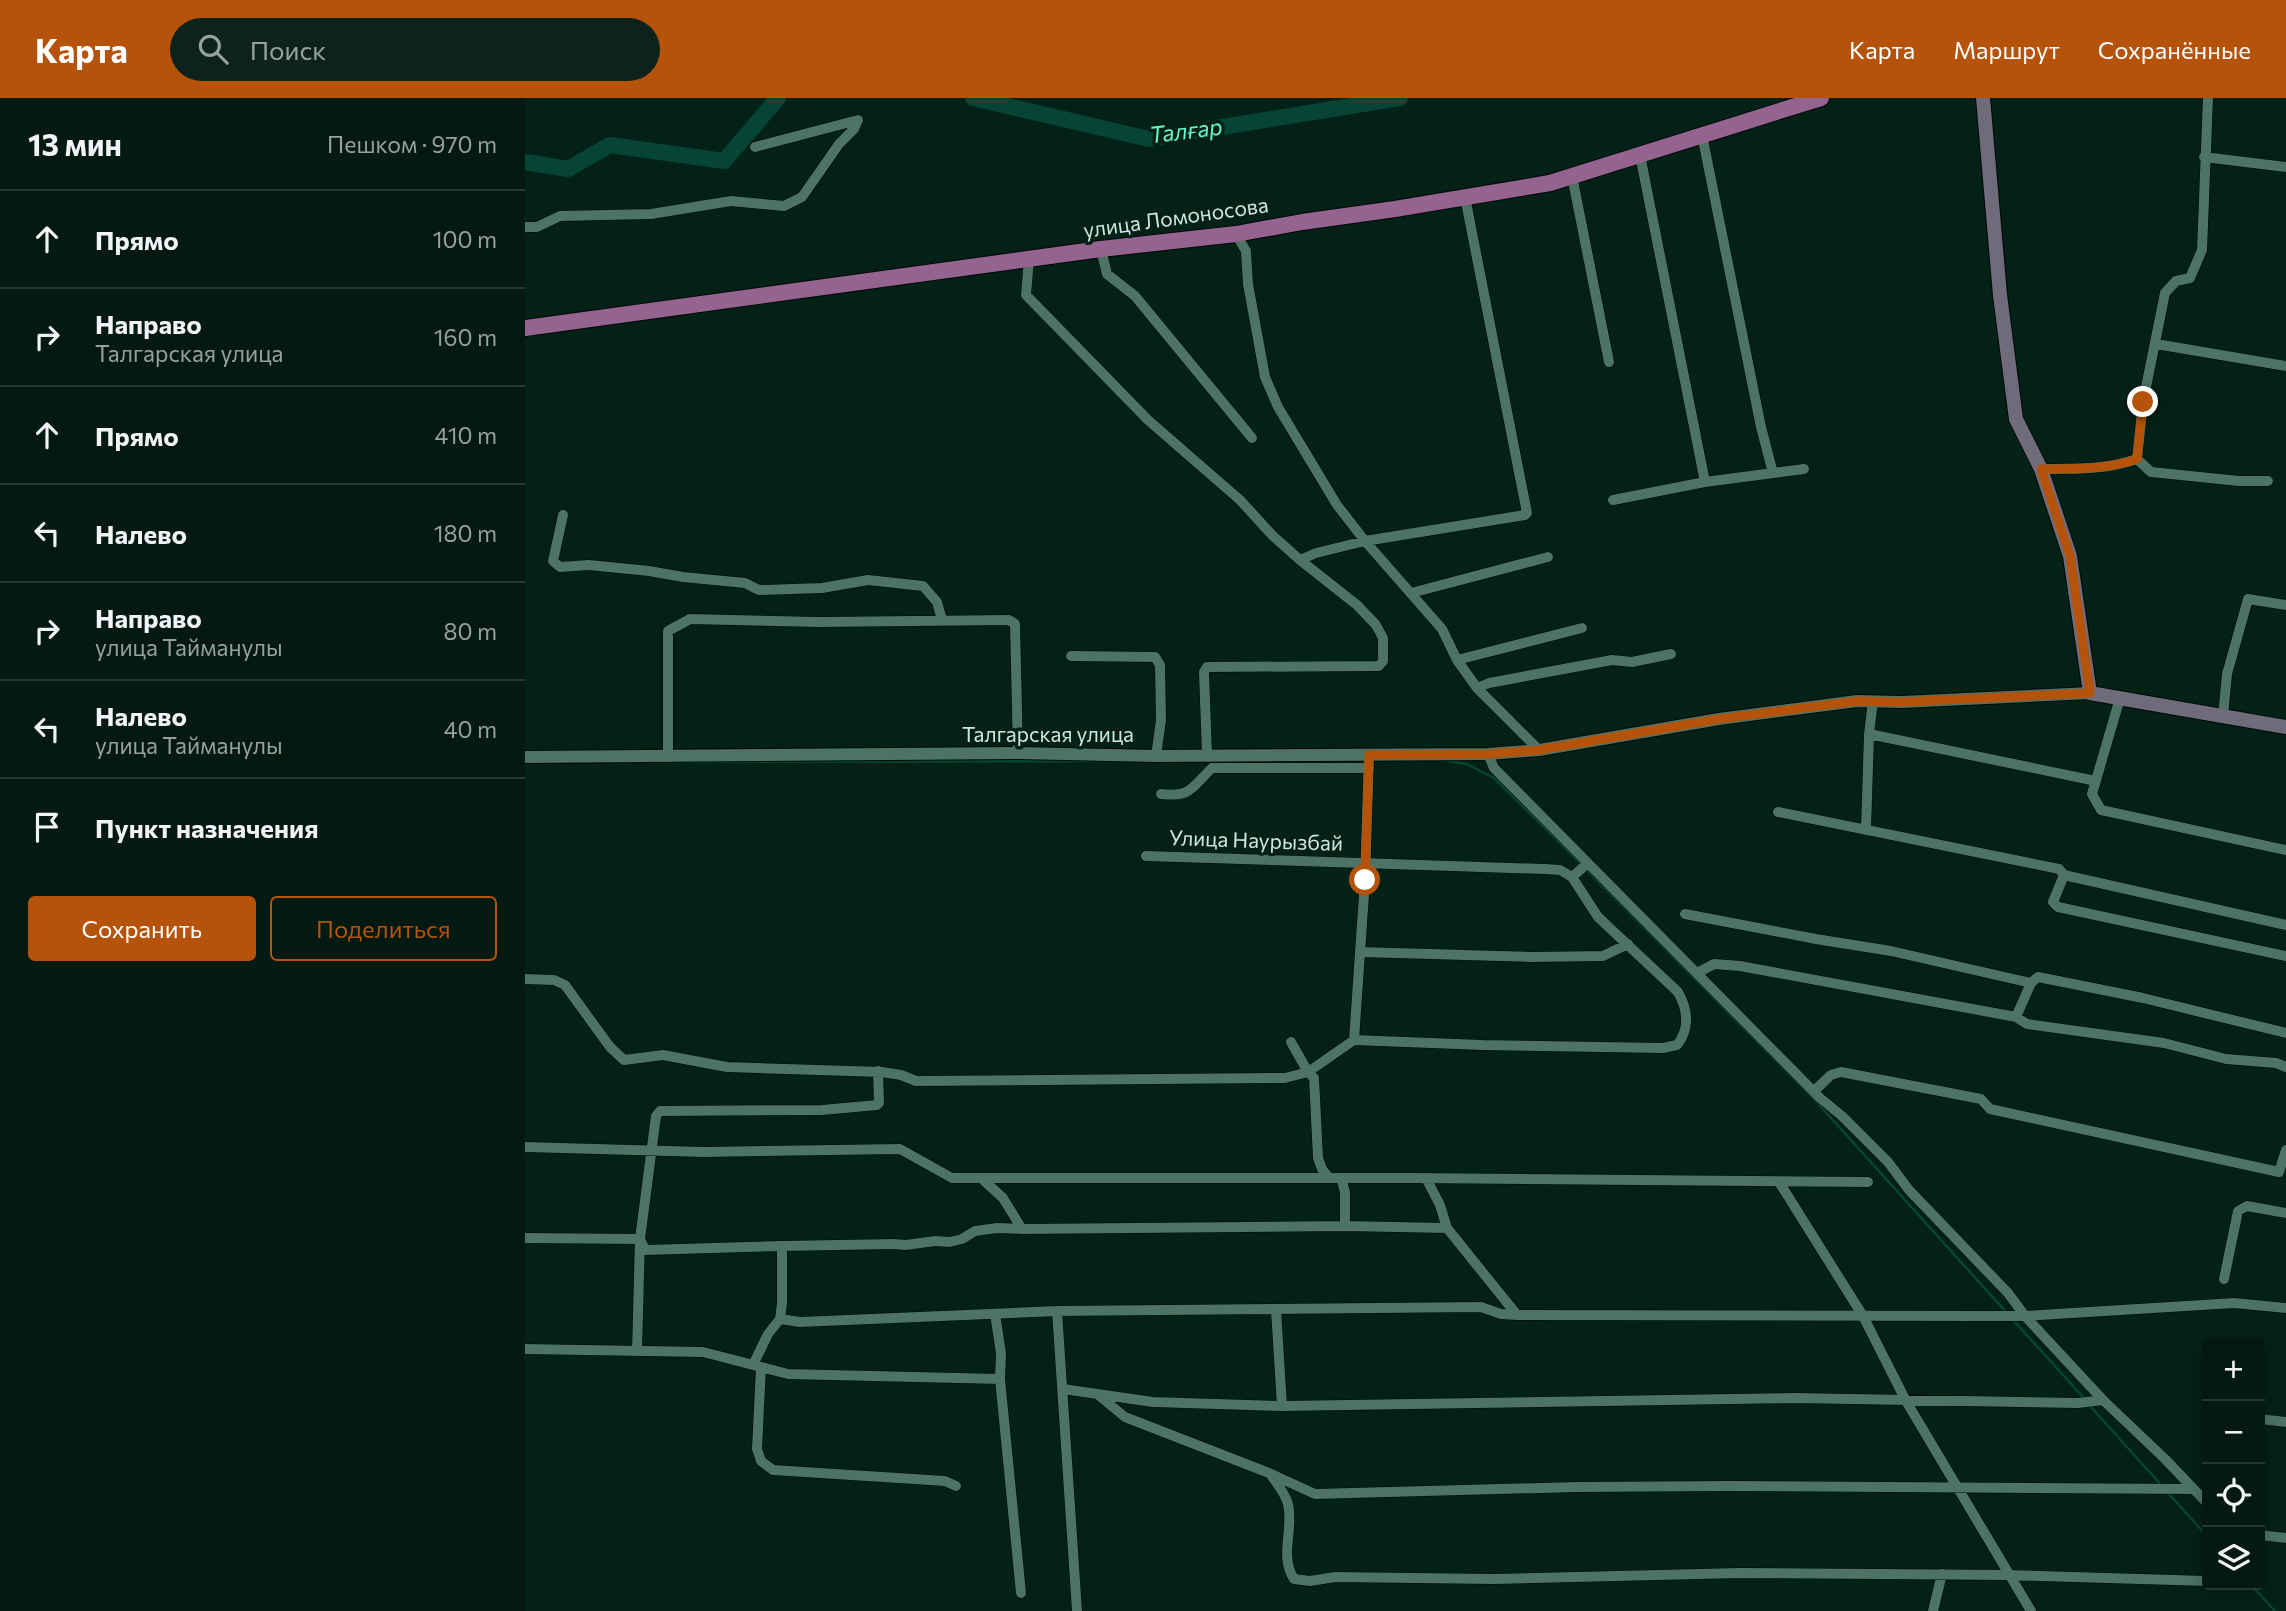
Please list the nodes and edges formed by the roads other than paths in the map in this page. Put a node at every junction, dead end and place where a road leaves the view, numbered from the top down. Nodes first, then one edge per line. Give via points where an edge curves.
1 (1821, 98) edge
2 (1983, 98) edge
3 (2208, 98) edge
4 (1702, 135) junction
5 (755, 147) dead end
6 (1640, 155) junction
7 (2204, 157) junction
8 (2286, 167) edge
9 (1572, 176) junction
10 (1465, 197) junction
11 (525, 227) edge
12 (1236, 234) junction
13 (1101, 249) junction
14 (1029, 259) junction
15 (525, 328) edge
16 (2156, 344) junction
17 (1609, 362) dead end
18 (2286, 366) edge
19 (1252, 438) dead end
20 (2137, 459) junction
21 (1804, 469) dead end
22 (2041, 469) junction
23 (1773, 472) junction
24 (2268, 481) dead end
25 (1705, 482) junction
26 (1613, 500) dead end
27 (563, 515) dead end
28 (1365, 541) junction
29 (1548, 557) dead end
30 (1300, 559) junction
31 (1411, 593) junction
32 (2286, 605) edge
33 (942, 620) junction
34 (1582, 628) dead end
35 (1671, 654) dead end
36 (1071, 656) dead end
37 (1457, 660) junction
38 (1477, 688) junction
39 (2090, 693) junction
40 (2120, 698) junction
41 (1873, 701) junction
42 (2223, 716) junction
43 (2286, 727) edge
44 (1869, 734) junction
45 (1539, 750) junction
46 (1018, 753) junction
47 (1488, 754) junction
48 (1157, 755) junction
49 (1207, 755) junction
50 (525, 757) edge
51 (668, 757) junction
52 (1369, 761) junction
53 (2095, 781) junction
54 (1161, 794) dead end
55 (1777, 812) dead end
56 (1866, 830) junction
57 (2286, 850) edge
58 (1146, 856) dead end
59 (1365, 864) junction
60 (1582, 868) junction
61 (2064, 875) junction
62 (1685, 914) dead end
63 (2286, 925) edge
64 (1629, 944) junction
65 (1360, 952) junction
66 (2286, 956) edge
67 (1697, 973) junction
68 (525, 979) edge
69 (2031, 983) junction
70 (2016, 1017) junction
71 (2286, 1033) edge
72 (1354, 1040) junction
73 (1291, 1042) dead end
74 (2286, 1067) edge
75 (878, 1071) junction
76 (1308, 1072) junction
77 (1814, 1091) junction
78 (525, 1147) edge
79 (653, 1150) junction
80 (2286, 1150) edge
81 (980, 1178) junction
82 (1329, 1178) junction
83 (1341, 1178) junction
84 (1426, 1178) junction
85 (1779, 1182) junction
86 (1868, 1182) dead end
87 (2286, 1213) edge
88 (1345, 1226) junction
89 (1447, 1228) junction
90 (1022, 1229) junction
91 (525, 1238) edge
92 (640, 1239) junction
93 (782, 1246) junction
94 (2224, 1279) dead end
95 (2286, 1308) edge
96 (1276, 1310) junction
97 (1057, 1311) junction
98 (995, 1314) junction
99 (1517, 1315) junction
100 (1863, 1316) junction
101 (2015, 1316) junction
102 (780, 1319) junction
103 (525, 1349) edge
104 (638, 1351) junction
105 (757, 1366) junction
106 (1000, 1379) junction
107 (1063, 1389) junction
108 (1097, 1394) junction
109 (2103, 1400) junction
110 (1906, 1401) junction
111 (1283, 1406) junction
112 (2265, 1420) edge
113 (2286, 1422) edge
114 (1269, 1473) junction
115 (956, 1486) dead end
116 (1956, 1486) junction
117 (2193, 1489) junction
118 (2202, 1498) edge
119 (2265, 1536) edge
120 (2286, 1538) edge
121 (1942, 1574) junction
122 (2009, 1575) junction
123 (2202, 1581) edge
124 (1021, 1593) dead end
125 (1077, 1611) edge
126 (1933, 1611) edge
127 (2031, 1611) edge

1 - 4 main road, улица Ломоносова
2 - 22 main road via 2016,419
3 - 7 street
4 - 6 main road, улица Ломоносова
4 - 23 street
5 - 11 street via 858,120 802,197 785,206 731,201 651,214 560,216 537,227
6 - 9 main road, улица Ломоносова
6 - 25 street
7 - 8 street
7 - 16 street via 2202,250 2190,278 2176,281 2165,293
9 - 10 main road, улица Ломоносова
9 - 17 street
10 - 12 main road, улица Ломоносова
10 - 28 street via 1527,513
12 - 13 main road, улица Ломоносова
12 - 28 street via 1246,251 1265,377 1331,495
13 - 14 main road, улица Ломоносова
13 - 19 street via 1107,274 1135,296
14 - 15 main road, улица Ломоносова
14 - 30 street via 1026,295 1148,420
16 - 18 street
16 - 20 street
20 - 22 street via 2094,468
20 - 24 street via 2151,472
21 - 23 street
22 - 39 main road via 2070,556
23 - 25 street
25 - 26 street
27 - 33 street via 553,561 560,567 649,571 745,583 759,590 822,588 869,580 923,586 937,602
28 - 30 street
28 - 31 street
29 - 31 street
30 - 49 street via 1376,625 1383,638 1382,664 1207,667
31 - 37 street via 1442,629
32 - 42 street via 2248,599 2227,674
33 - 46 street via 1009,620 1015,624
33 - 51 street via 690,619 669,631
34 - 37 street
35 - 38 street via 1632,662 1612,660
36 - 48 street via 1158,660 1161,720
37 - 38 street
38 - 45 street
39 - 40 main road
39 - 41 street, Талгарская улица
40 - 42 main road
40 - 53 street
41 - 44 street
41 - 45 street, Талгарская улица via 1719,719
42 - 43 main road
44 - 53 street
44 - 56 street
45 - 47 street, Талгарская улица
46 - 48 street, Талгарская улица
46 - 51 street, Талгарская улица
47 - 52 street, Талгарская улица
47 - 60 street via 1494,768
48 - 49 street, Талгарская улица
49 - 52 street, Талгарская улица
50 - 51 street, Талгарская улица
52 - 54 street via 1212,768 1186,794
52 - 59 street
53 - 57 street via 2092,794 2101,810
55 - 56 street
56 - 61 street via 2059,869
58 - 59 street, Улица Наурызбай
59 - 60 street, Улица Наурызбай
59 - 65 street
60 - 64 street via 1598,917
60 - 67 street
61 - 63 street
61 - 66 street via 2053,902 2058,907
62 - 69 street via 1891,951
64 - 65 street via 1603,956
64 - 72 street via 1686,1005 1686,1035 1677,1045
65 - 72 street
67 - 70 street via 1714,964 1741,966
67 - 77 street
68 - 75 street via 565,985 624,1060 663,1055 727,1067
69 - 70 street
69 - 71 street via 2038,977
70 - 74 street via 2027,1024 2164,1042 2226,1059
72 - 76 street
73 - 76 street
75 - 76 street via 916,1081 1285,1078
75 - 79 street via 877,1105 660,1111
76 - 82 street via 1314,1078 1318,1157
77 - 80 street via 1841,1072 1981,1099 1990,1109 2279,1172
77 - 101 street via 2008,1293
78 - 79 street
79 - 81 street via 900,1149 952,1178
79 - 92 street
81 - 82 street
81 - 90 street via 1003,1198
82 - 83 street
83 - 84 street
83 - 88 street
84 - 85 street
84 - 89 street
85 - 86 street
85 - 100 street
87 - 94 street via 2247,1206 2238,1211
88 - 89 street
88 - 90 street
89 - 99 street
90 - 93 street via 975,1231 950,1242
91 - 92 street
92 - 93 street via 645,1250
92 - 104 street
93 - 102 street
95 - 101 street via 2234,1303
96 - 97 street
96 - 99 street via 1481,1307
96 - 111 street
97 - 98 street
97 - 107 street
98 - 102 street
98 - 106 street
99 - 100 street
100 - 101 street
100 - 110 street
101 - 109 street
102 - 105 street via 768,1334
103 - 104 street
104 - 105 street via 703,1352
105 - 106 street via 788,1374
105 - 115 street via 757,1449 761,1461 773,1470 945,1481
106 - 124 street
107 - 108 street
107 - 125 street
108 - 111 street via 1153,1402
108 - 114 street via 1125,1417
109 - 110 street
109 - 117 street
110 - 111 street via 1795,1398
110 - 116 street
112 - 113 street
114 - 116 street via 1315,1494 1577,1487
114 - 121 street via 1288,1506 1287,1569 1294,1579
116 - 117 street
116 - 122 street
117 - 118 street
119 - 120 street
121 - 122 street
121 - 126 street
122 - 123 street
122 - 127 street

